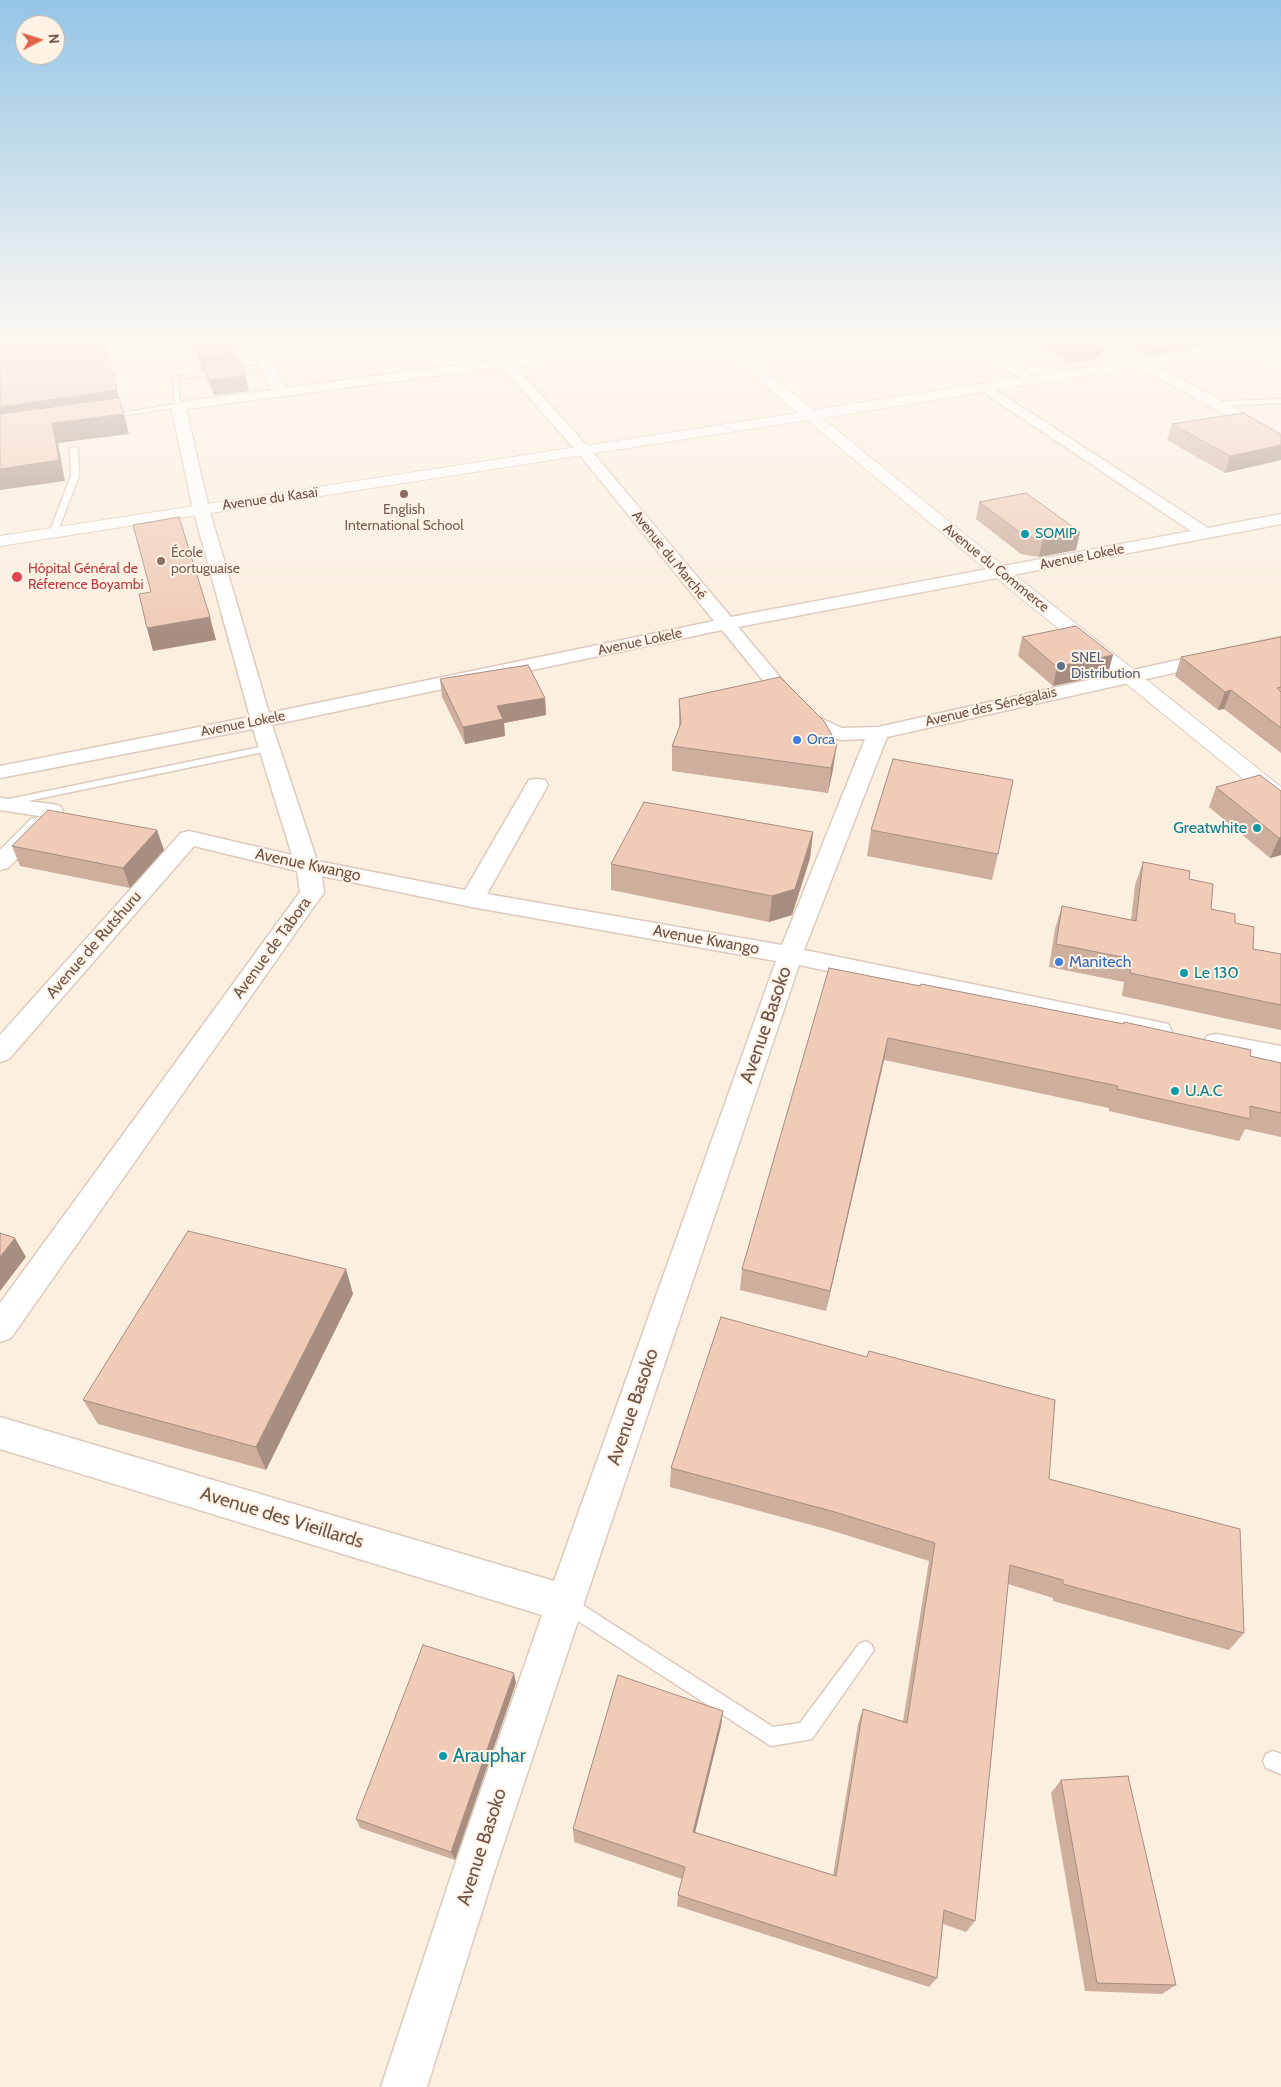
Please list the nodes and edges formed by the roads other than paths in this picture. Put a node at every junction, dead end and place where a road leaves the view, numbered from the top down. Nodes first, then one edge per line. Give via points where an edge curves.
1 (184, 433) edge
2 (568, 433) edge
3 (699, 433) edge
4 (833, 433) edge
5 (1055, 433) edge
6 (1269, 433) edge
7 (1281, 440) edge
8 (74, 449) dead end
9 (584, 451) junction
10 (201, 509) junction
11 (1281, 518) edge
12 (54, 533) junction
13 (1205, 533) junction
14 (0, 541) edge
15 (1000, 572) junction
16 (724, 624) junction
17 (1281, 643) edge
18 (1130, 676) junction
19 (261, 721) junction
20 (878, 733) junction
21 (270, 748) junction
22 (0, 772) edge
23 (537, 786) dead end
24 (1281, 798) edge
25 (2, 804) edge
26 (189, 838) joint
27 (0, 863) edge
28 (308, 866) junction
29 (472, 898) junction
30 (790, 955) junction
31 (0, 1052) edge
32 (1281, 1056) edge
33 (0, 1328) edge
34 (0, 1433) edge
35 (565, 1603) junction
36 (865, 1650) dead end
37 (404, 2087) edge

1 - 10 street, Avenue de Tabora
2 - 9 street, Avenue du Marché
3 - 9 street, Avenue du Kasaï
4 - 15 street, Avenue du Commerce
5 - 13 street
6 - 7 street
8 - 12 lane via 75,476
9 - 10 street, Avenue du Kasaï
9 - 16 street, Avenue du Marché
10 - 12 street, Avenue du Kasaï
10 - 19 street, Avenue de Tabora
11 - 13 street, Avenue Lokele
12 - 14 street, Avenue du Kasaï
13 - 15 street, Avenue Lokele
15 - 16 street, Avenue Lokele
15 - 18 street, Avenue du Commerce
16 - 19 street, Avenue Lokele
16 - 20 street, Avenue du Marché via 809,720 841,734
17 - 18 street, Avenue des Sénégalais
18 - 20 street, Avenue des Sénégalais
18 - 24 street, Avenue du Commerce
19 - 21 street, Avenue de Tabora
19 - 22 street, Avenue Lokele
20 - 30 street, Avenue Basoko
21 - 25 lane
21 - 28 street, Avenue de Tabora
23 - 29 street
25 - 27 street via 52,811
26 - 28 street, Avenue Kwango
26 - 31 street, Avenue de Rutshuru
28 - 29 street, Avenue Kwango
28 - 33 street, Avenue de Tabora via 312,893
29 - 30 street, Avenue Kwango
30 - 32 street, Avenue Kwango
30 - 35 street, Avenue Basoko
34 - 35 street, Avenue des Vieillards
35 - 36 lane via 771,1737 805,1732
35 - 37 street, Avenue Basoko

